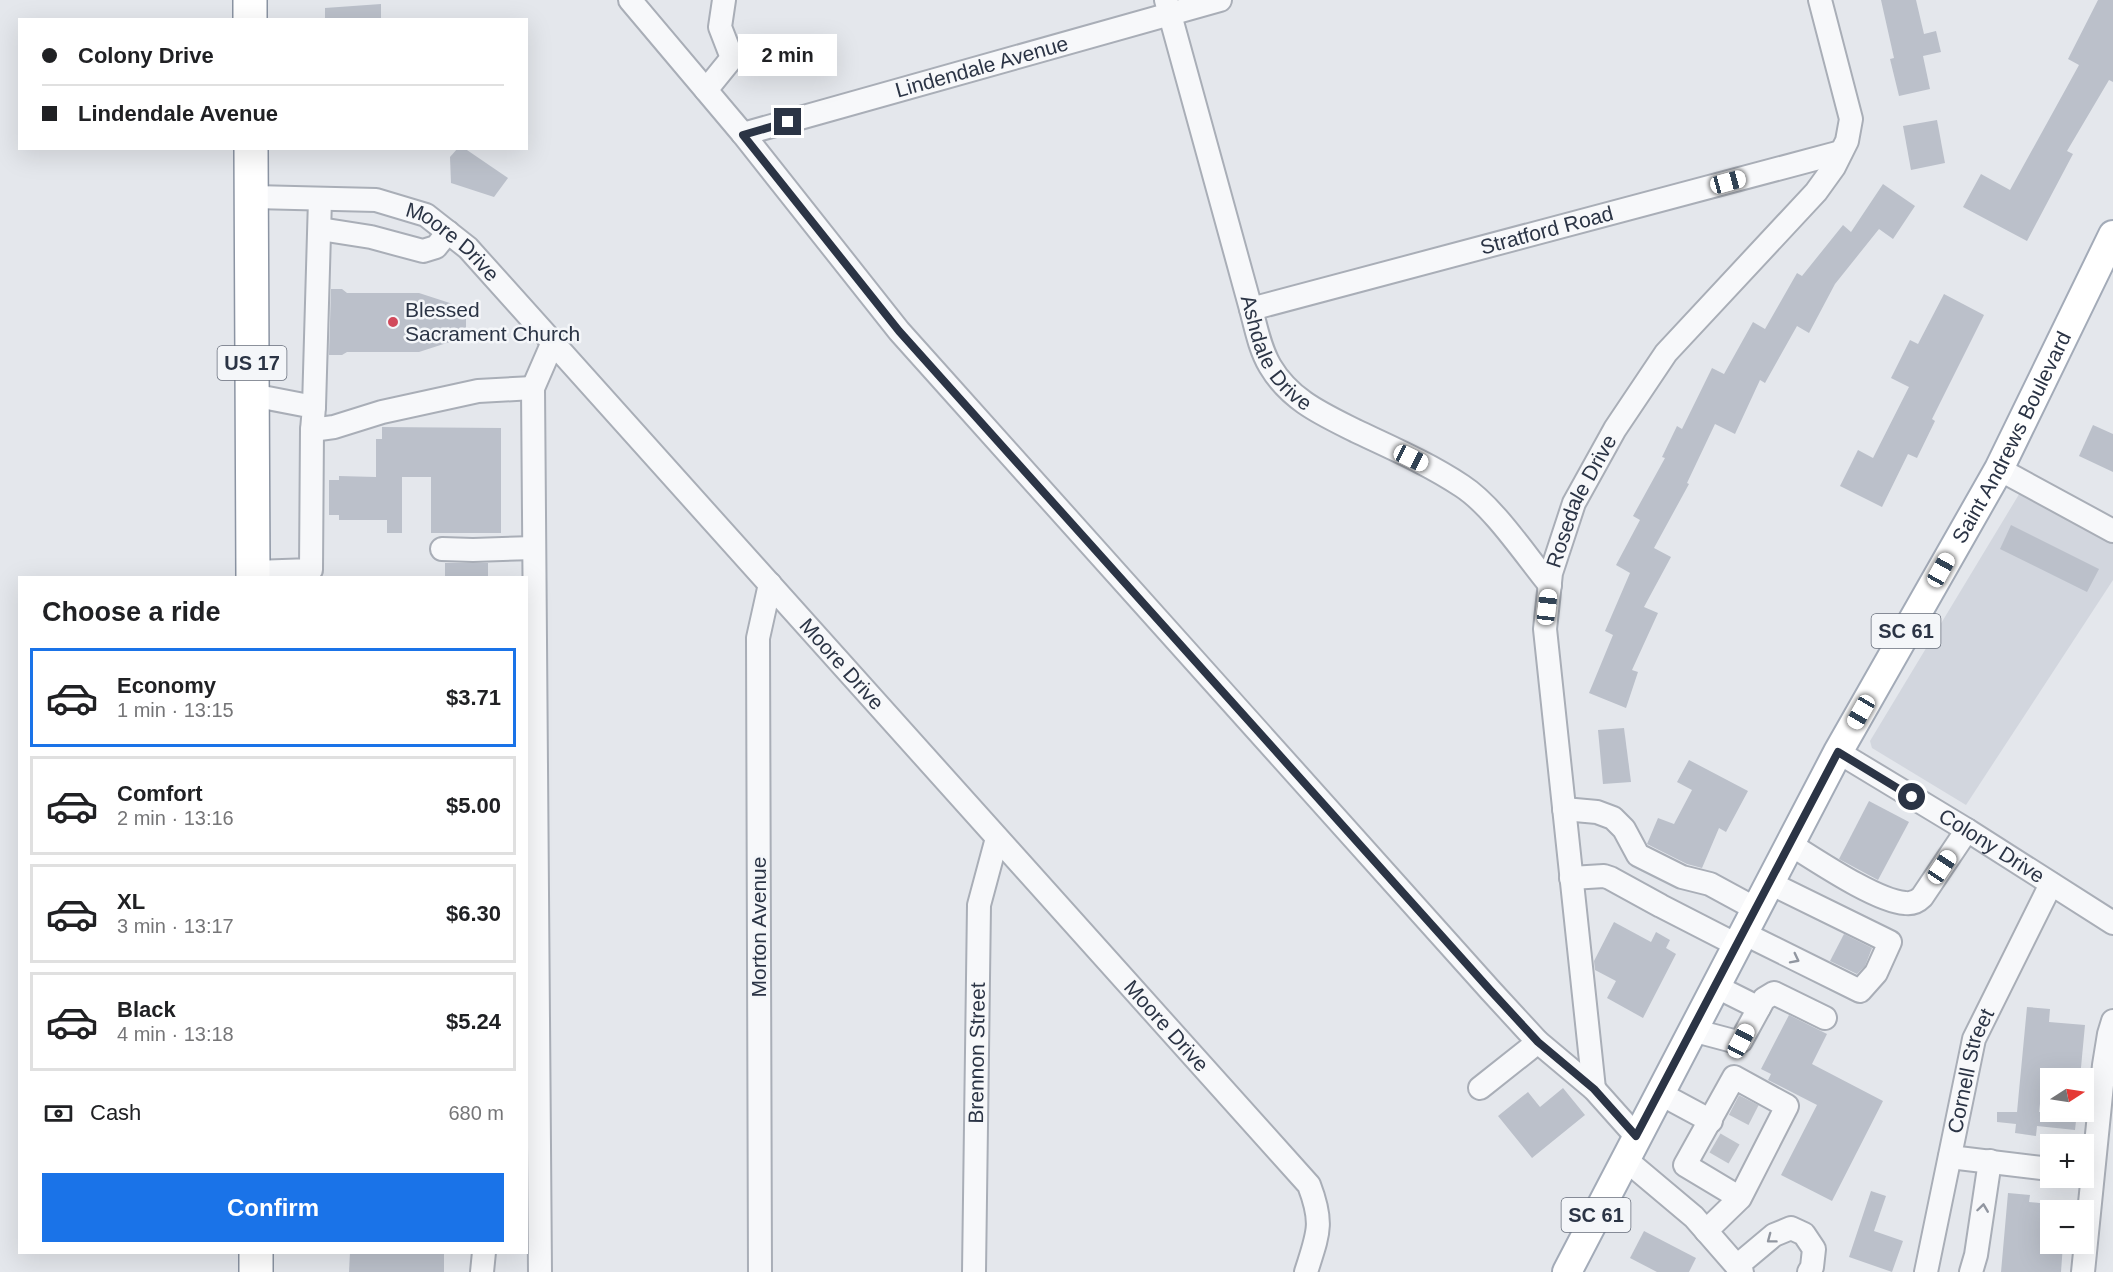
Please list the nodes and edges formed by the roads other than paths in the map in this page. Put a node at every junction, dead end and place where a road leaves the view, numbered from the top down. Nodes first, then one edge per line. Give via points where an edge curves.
1 (250, 0) edge
2 (630, 0) edge
3 (724, 0) edge
4 (1220, 0) edge
5 (1820, 0) edge
6 (1168, 7) edge
7 (250, 18) edge
8 (706, 90) junction
9 (743, 135) junction
10 (251, 150) edge
11 (1841, 152) junction
12 (251, 197) junction
13 (320, 199) junction
14 (320, 229) junction
15 (448, 232) junction
16 (2113, 234) edge
17 (1251, 309) junction
18 (553, 342) junction
19 (533, 388) junction
20 (252, 396) junction
21 (314, 407) junction
22 (312, 430) junction
23 (1999, 469) junction
24 (2113, 531) edge
25 (534, 548) junction
26 (442, 549) dead end
27 (253, 575) edge
28 (770, 584) junction
29 (1550, 585) junction
30 (1838, 752) junction
31 (1564, 809) junction
32 (1967, 830) junction
33 (997, 838) junction
34 (1790, 844) junction
35 (1571, 878) junction
36 (1770, 883) junction
37 (2051, 885) junction
38 (2113, 923) edge
39 (1745, 929) junction
40 (1715, 986) junction
41 (1759, 1008) junction
42 (1825, 1018) dead end
43 (2113, 1021) edge
44 (1692, 1030) junction
45 (1538, 1042) junction
46 (532, 1058) edge
47 (1480, 1088) dead end
48 (1594, 1089) junction
49 (1659, 1093) junction
50 (533, 1130) edge
51 (1709, 1133) junction
52 (1630, 1148) junction
53 (1950, 1157) junction
54 (1990, 1161) junction
55 (2040, 1168) edge
56 (1740, 1198) junction
57 (533, 1220) edge
58 (1706, 1231) junction
59 (256, 1254) edge
60 (484, 1254) edge
61 (1974, 1263) edge
62 (1739, 1269) edge
63 (256, 1272) edge
64 (482, 1272) edge
65 (540, 1272) edge
66 (760, 1272) edge
67 (974, 1272) edge
68 (1306, 1272) edge
69 (1567, 1272) edge
70 (1809, 1272) edge
71 (1926, 1272) edge
72 (2083, 1272) edge

1 - 7 highway
2 - 8 street
3 - 8 street via 720,27 732,58
4 - 6 street, Lindendale Avenue
5 - 11 street, Rosedale Drive via 1851,119
6 - 9 street, Lindendale Avenue
6 - 17 street, Ashdale Drive
8 - 9 street
9 - 45 street via 899,331
10 - 12 highway, US 17
11 - 17 street, Stratford Road
11 - 29 street, Rosedale Drive via 1816,192 1666,352 1615,429 1574,503
12 - 13 street, Moore Drive
12 - 20 highway, US 17
13 - 14 street
13 - 15 street, Moore Drive via 376,200 426,215
14 - 15 street via 423,251 436,247
14 - 21 street
15 - 18 street, Moore Drive via 468,248
16 - 23 main road, Saint Andrews Boulevard / SC 61
17 - 29 street, Ashdale Drive via 1269,364 1309,408 1464,486 1486,505
18 - 19 street
18 - 28 street, Moore Drive
19 - 22 street via 478,391
19 - 25 street
20 - 21 street
20 - 27 highway, US 17
21 - 22 street
22 - 27 street via 311,570
23 - 24 street
23 - 30 main road, Saint Andrews Boulevard / SC 61
25 - 26 street
25 - 46 street
28 - 33 street, Moore Drive
28 - 66 street, Morton Avenue via 758,638
29 - 31 street, Rosedale Drive via 1545,628
30 - 32 street, Colony Drive
30 - 34 main road, Saint Andrews Boulevard / SC 61
31 - 35 street, Rosedale Drive
31 - 39 street via 1597,812 1613,818 1638,855 1682,877 1710,884
32 - 34 street via 1922,897 1908,904 1874,893
32 - 37 street, Colony Drive
33 - 67 street, Brennon Street via 979,905
33 - 68 street, Moore Drive via 1309,1185 1317,1206 1319,1231
34 - 36 main road, Saint Andrews Boulevard / SC 61
35 - 39 street via 1604,876 1661,906
35 - 48 street, Rosedale Drive
36 - 39 main road, Saint Andrews Boulevard / SC 61
39 -> 36 street via 1860,991 1876,973 1890,942
37 - 38 street, Colony Drive
37 - 53 street, Cornell Street via 1974,1039
39 - 40 main road, Saint Andrews Boulevard / SC 61
40 - 41 street
40 - 44 main road, Saint Andrews Boulevard / SC 61
41 - 42 street via 1774,993
41 - 44 street via 1741,1041
43 - 72 street via 2104,1065
44 - 49 main road, Saint Andrews Boulevard / SC 61
45 - 47 street
45 - 48 street
46 - 50 street
48 - 52 street
49 - 51 street
49 - 52 main road, Saint Andrews Boulevard / SC 61
50 - 57 street
51 - 56 street via 1685,1165
51 - 56 street via 1728,1102 1734,1077 1787,1106 1770,1123 1748,1163
52 - 58 street
52 - 69 main road, Saint Andrews Boulevard / SC 61
53 - 54 street
53 - 71 street, Cornell Street
54 - 55 street
61 -> 54 street
56 - 58 street
57 - 65 street
58 - 62 street
59 - 63 highway
60 - 64 street
70 -> 62 street via 1814,1249 1804,1234 1791,1228 1774,1235

